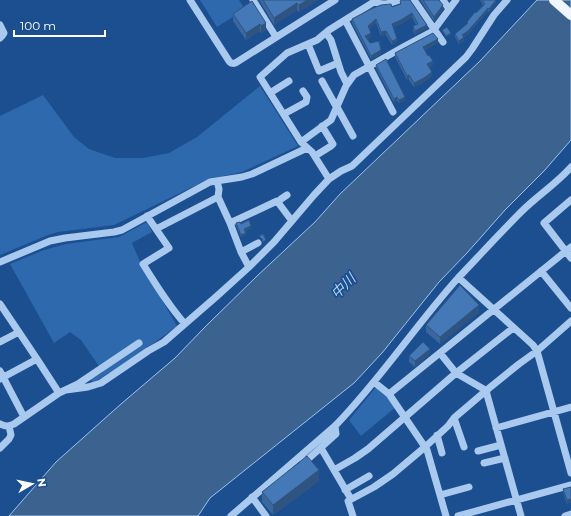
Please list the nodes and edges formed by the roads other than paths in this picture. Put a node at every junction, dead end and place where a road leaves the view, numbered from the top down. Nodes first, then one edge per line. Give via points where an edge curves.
1 (190, 0) edge
2 (253, 0) edge
3 (335, 0) edge
4 (399, 0) edge
5 (414, 0) edge
6 (443, 0) edge
7 (456, 0) edge
8 (507, 0) edge
9 (554, 0) edge
10 (563, 0) edge
11 (376, 1) edge
12 (571, 6) edge
13 (449, 9) junction
14 (571, 15) edge
15 (346, 20) junction
16 (0, 25) edge
17 (434, 29) junction
18 (326, 33) junction
19 (276, 37) junction
20 (0, 38) edge
21 (443, 42) dead end
22 (308, 44) junction
23 (338, 63) junction
24 (369, 67) junction
25 (322, 80) dead end
26 (289, 81) dead end
27 (348, 84) junction
28 (303, 91) dead end
29 (270, 93) junction
30 (337, 107) junction
31 (392, 112) dead end
32 (284, 114) junction
33 (322, 126) junction
34 (353, 136) dead end
35 (301, 142) junction
36 (307, 148) junction
37 (315, 156) junction
38 (571, 167) edge
39 (329, 179) junction
40 (217, 181) junction
41 (287, 195) dead end
42 (218, 197) junction
43 (570, 202) edge
44 (278, 203) junction
45 (147, 216) junction
46 (292, 221) junction
47 (230, 223) junction
48 (156, 229) junction
49 (258, 243) dead end
50 (568, 249) edge
51 (241, 252) junction
52 (571, 258) edge
53 (0, 262) edge
54 (249, 267) junction
55 (541, 270) junction
56 (459, 278) junction
57 (0, 304) edge
58 (571, 308) edge
59 (493, 310) junction
60 (571, 321) edge
61 (185, 324) junction
62 (513, 328) junction
63 (19, 332) junction
64 (0, 342) edge
65 (139, 343) dead end
66 (536, 351) junction
67 (440, 353) junction
68 (37, 359) junction
69 (456, 373) junction
70 (1, 376) edge
71 (374, 382) junction
72 (486, 391) junction
73 (63, 392) junction
74 (389, 394) junction
75 (571, 407) edge
76 (554, 412) junction
77 (405, 416) junction
78 (24, 417) junction
79 (454, 418) junction
80 (0, 424) edge
81 (9, 426) junction
82 (335, 426) junction
83 (496, 428) junction
84 (437, 435) junction
85 (501, 445) junction
86 (425, 447) junction
87 (464, 447) dead end
88 (0, 448) edge
89 (321, 448) junction
90 (478, 451) dead end
91 (442, 453) dead end
92 (505, 458) junction
93 (296, 459) junction
94 (484, 463) dead end
95 (334, 470) junction
96 (571, 473) edge
97 (369, 476) dead end
98 (571, 485) edge
99 (469, 487) dead end
100 (345, 490) junction
101 (440, 495) junction
102 (252, 497) junction
103 (349, 500) junction
104 (516, 500) junction
105 (571, 514) edge
106 (231, 516) edge
107 (266, 516) edge
108 (353, 516) edge
109 (446, 516) edge
110 (458, 516) edge
111 (521, 516) edge
112 (565, 516) edge

1 - 19 street via 232,64
2 - 19 street
3 - 19 street
4 - 11 street via 384,5
5 - 17 street
6 - 13 street
7 - 13 street
8 - 39 street via 457,66 352,166
9 - 14 main road
10 - 12 main road
11 - 15 street
13 - 17 street
15 - 18 street
15 - 24 street
16 - 20 street via 4,33
17 - 21 street
17 - 24 street
18 - 22 street
18 - 23 street via 331,40
22 - 23 street via 319,71
22 - 29 street via 287,53 260,77
23 - 27 street
24 - 27 street via 354,75
24 - 31 street
25 - 30 street
26 - 29 street
27 - 30 street
28 - 32 street via 307,97 306,102
29 - 32 street
30 - 33 street via 331,120
30 - 34 street
32 - 35 street
33 - 35 street
33 - 37 street via 333,144
35 - 36 street
36 - 37 street
36 - 40 street via 252,174
37 - 39 street
38 - 56 street via 522,212
39 - 46 street
40 - 42 street
40 - 45 street via 210,182
41 - 44 street
42 - 47 street
42 - 48 street
43 - 50 street via 544,223
44 - 46 street
44 - 47 street via 277,201
45 - 48 street
45 - 53 street via 122,230 50,241
46 - 54 street
47 - 51 street
48 - 61 street via 169,248 143,264
49 - 51 street
50 - 52 street
50 - 55 street
51 - 54 street
54 - 61 street
55 - 58 street
55 - 59 street
56 - 59 street
56 - 71 street
57 - 63 street
59 - 62 street
59 - 67 street
60 - 66 street
61 - 73 street via 164,342 107,380
62 - 66 street via 533,345
62 - 69 street
63 - 64 street
63 - 68 street
65 - 73 street
66 - 72 street
66 - 76 street
67 - 69 street
67 - 74 street
68 - 70 street
68 - 73 street
69 - 72 street
69 - 77 street
70 - 78 street
71 - 74 street
71 - 82 street
72 - 79 street
72 - 83 street
73 - 78 street
74 - 77 street
75 - 76 street
76 - 83 street
76 - 96 street
77 - 86 street
77 - 95 street via 368,449
78 - 81 street
79 - 84 street
79 - 87 street
80 - 81 street
81 - 88 street via 9,439
82 - 89 street via 336,434
82 - 93 street
83 - 85 street
84 - 86 street
84 - 91 street
85 - 90 street
85 - 92 street
86 - 101 street
86 - 103 street via 374,487
89 - 93 street via 306,461
89 - 95 street
92 - 94 street
92 - 104 street
93 - 102 street
95 - 100 street
97 - 100 street
98 - 104 street
99 - 101 street
100 - 103 street
101 - 109 street
102 - 106 street
102 - 107 street
103 - 108 street
104 - 110 street
104 - 111 street
105 - 112 street

